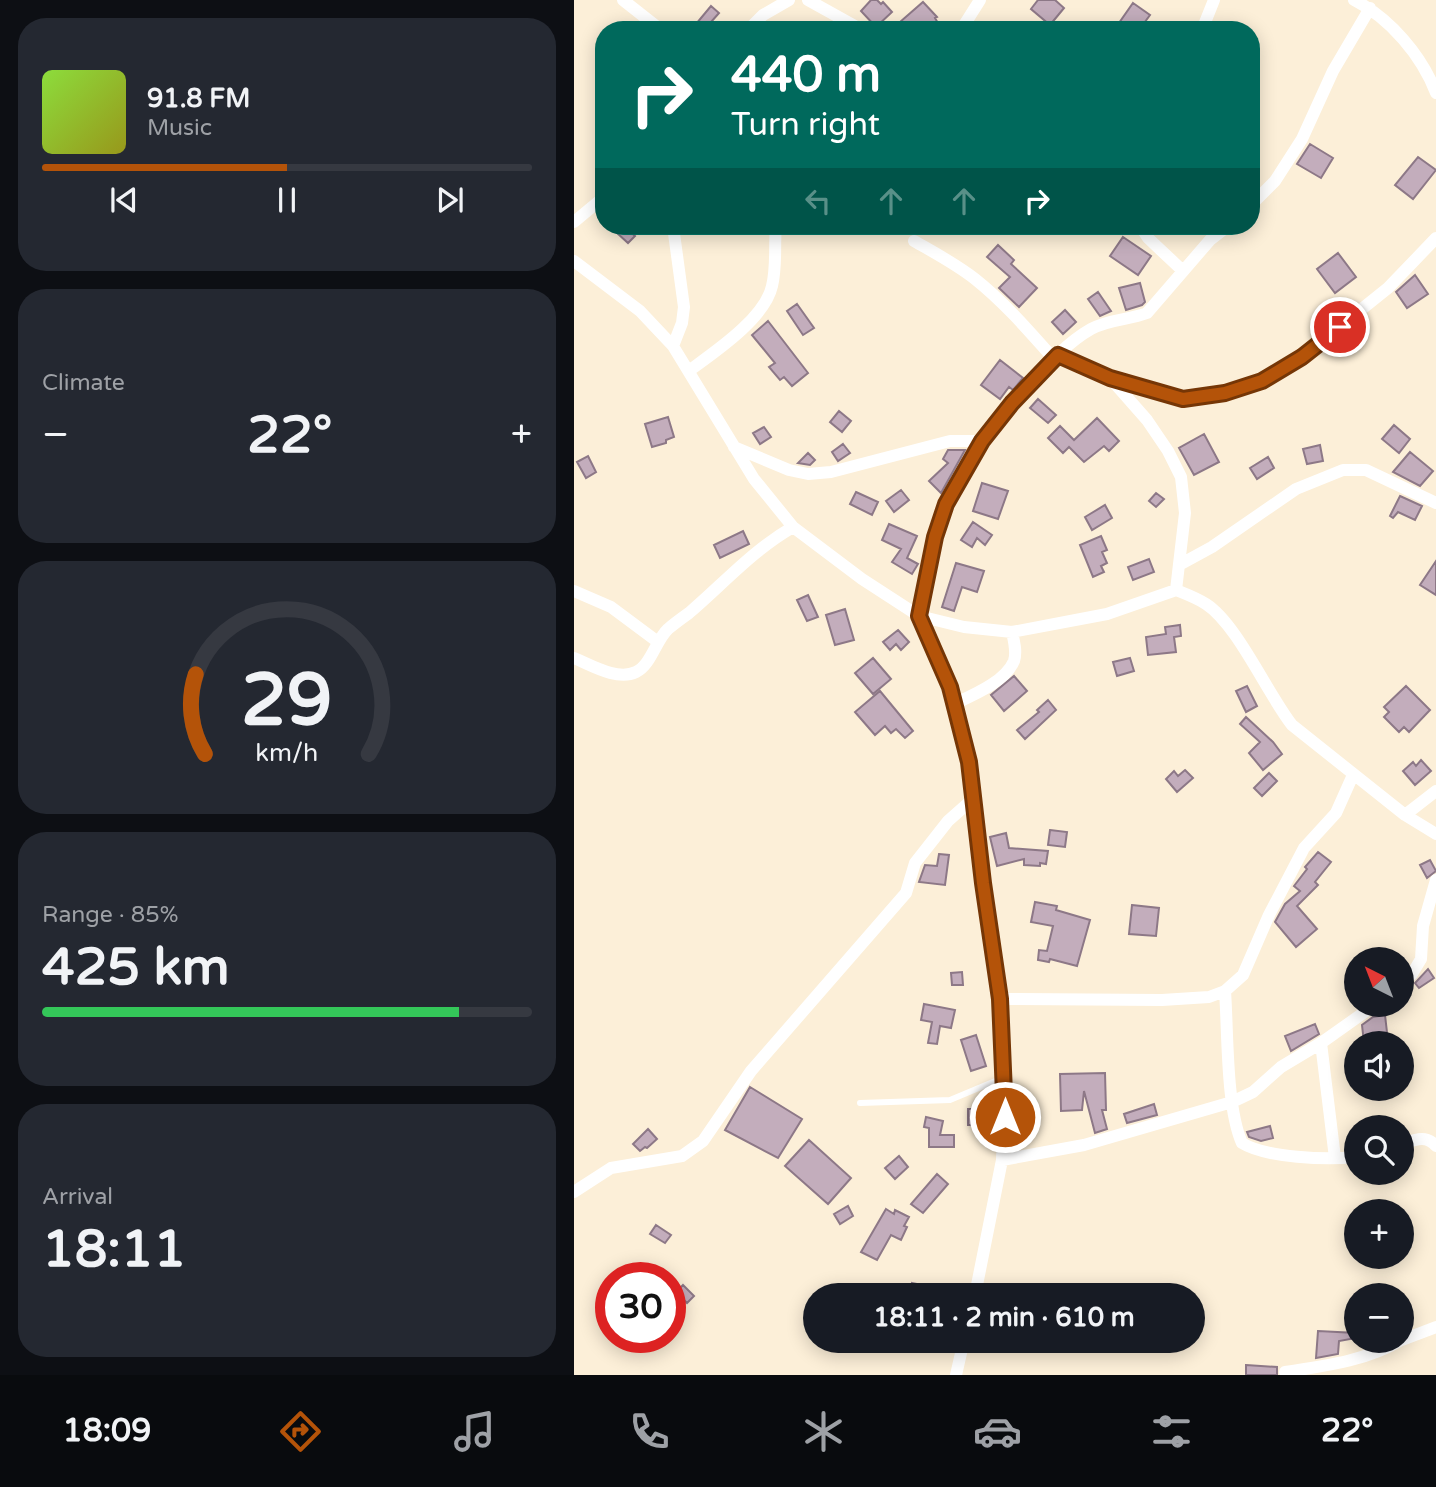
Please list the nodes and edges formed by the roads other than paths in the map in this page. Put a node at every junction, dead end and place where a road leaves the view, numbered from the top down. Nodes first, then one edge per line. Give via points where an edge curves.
1 (624, 0) edge
2 (789, 0) edge
3 (808, 0) edge
4 (980, 0) edge
5 (1214, 0) edge
6 (1354, 0) edge
7 (1370, 8) junction
8 (651, 21) edge
9 (757, 21) edge
10 (846, 21) edge
11 (967, 21) edge
12 (1206, 21) edge
13 (1436, 93) edge
14 (1260, 196) edge
15 (595, 204) edge
16 (574, 222) edge
17 (674, 235) edge
18 (776, 235) edge
19 (1146, 235) edge
20 (1216, 235) edge
21 (1436, 238) edge
22 (914, 241) dead end
23 (574, 261) edge
24 (1183, 271) junction
25 (673, 346) junction
26 (1056, 357) junction
27 (690, 370) junction
28 (1110, 378) junction
29 (982, 441) junction
30 (734, 447) junction
31 (1436, 503) edge
32 (793, 527) junction
33 (1179, 565) junction
34 (1176, 590) junction
35 (574, 591) edge
36 (919, 616) junction
37 (1012, 632) junction
38 (658, 642) junction
39 (574, 658) edge
40 (954, 704) junction
41 (1353, 775) junction
42 (1436, 791) edge
43 (974, 798) junction
44 (1405, 815) junction
45 (1436, 834) edge
46 (1436, 880) edge
47 (1414, 971) edge
48 (1226, 991) junction
49 (1000, 999) junction
50 (1358, 1017) edge
51 (1321, 1043) junction
52 (1005, 1077) junction
53 (1232, 1102) junction
54 (860, 1103) dead end
55 (1414, 1140) edge
56 (1436, 1146) edge
57 (1335, 1158) junction
58 (1344, 1158) edge
59 (1002, 1160) junction
60 (574, 1192) edge
61 (977, 1283) edge
62 (1436, 1327) edge
63 (1414, 1335) edge
64 (961, 1353) edge
65 (1379, 1353) edge
66 (1317, 1371) edge
67 (1285, 1372) dead end
68 (956, 1375) edge

1 - 8 street
2 - 9 street
3 - 10 street
4 - 11 street
5 - 12 street
6 - 7 street
7 - 13 street via 1407,44
7 - 14 street via 1333,71 1302,139
15 - 16 street
17 - 25 street via 684,307
18 - 27 street via 768,299 756,315
19 - 24 street
20 - 24 street
21 - 28 street via 1388,288 1302,357 1262,381 1183,399
22 - 26 street via 978,281
23 - 25 street via 640,311
24 - 26 street via 1147,313 1089,330
25 - 27 street
26 - 28 street
26 - 29 street
27 - 30 street
28 - 33 street via 1147,420 1181,477 1185,513
29 - 30 street via 950,441 808,474
29 - 36 street via 946,504
30 - 32 street
31 - 33 street via 1366,470 1343,470 1296,489
32 - 36 street
32 - 38 street via 749,556
33 - 34 street
34 - 37 street via 1107,614
34 - 41 street via 1207,604 1226,624 1292,725
35 - 38 street via 611,607
36 - 37 street
36 - 40 street
37 - 40 street via 1014,660 1005,673
38 - 39 street via 637,672 600,669
40 - 43 street
41 - 44 street
41 - 48 street via 1336,813 1304,848 1243,975
42 - 44 street
43 - 49 street
43 - 60 street via 948,821 915,863 906,893 751,1071 703,1141 682,1156 611,1168
44 - 45 street
46 - 47 street via 1423,926 1422,959
48 - 49 street via 1209,997 1162,1000
48 - 53 street
49 - 52 street
50 - 51 street
51 - 53 street
51 - 57 street
52 - 54 lane via 950,1100
52 - 59 street
53 - 57 street via 1237,1133 1248,1147
53 - 59 street via 1084,1145
55 - 56 street via 1427,1139
57 - 58 street
59 - 61 street
62 - 63 street
64 - 68 street
65 - 66 street
66 - 67 street

